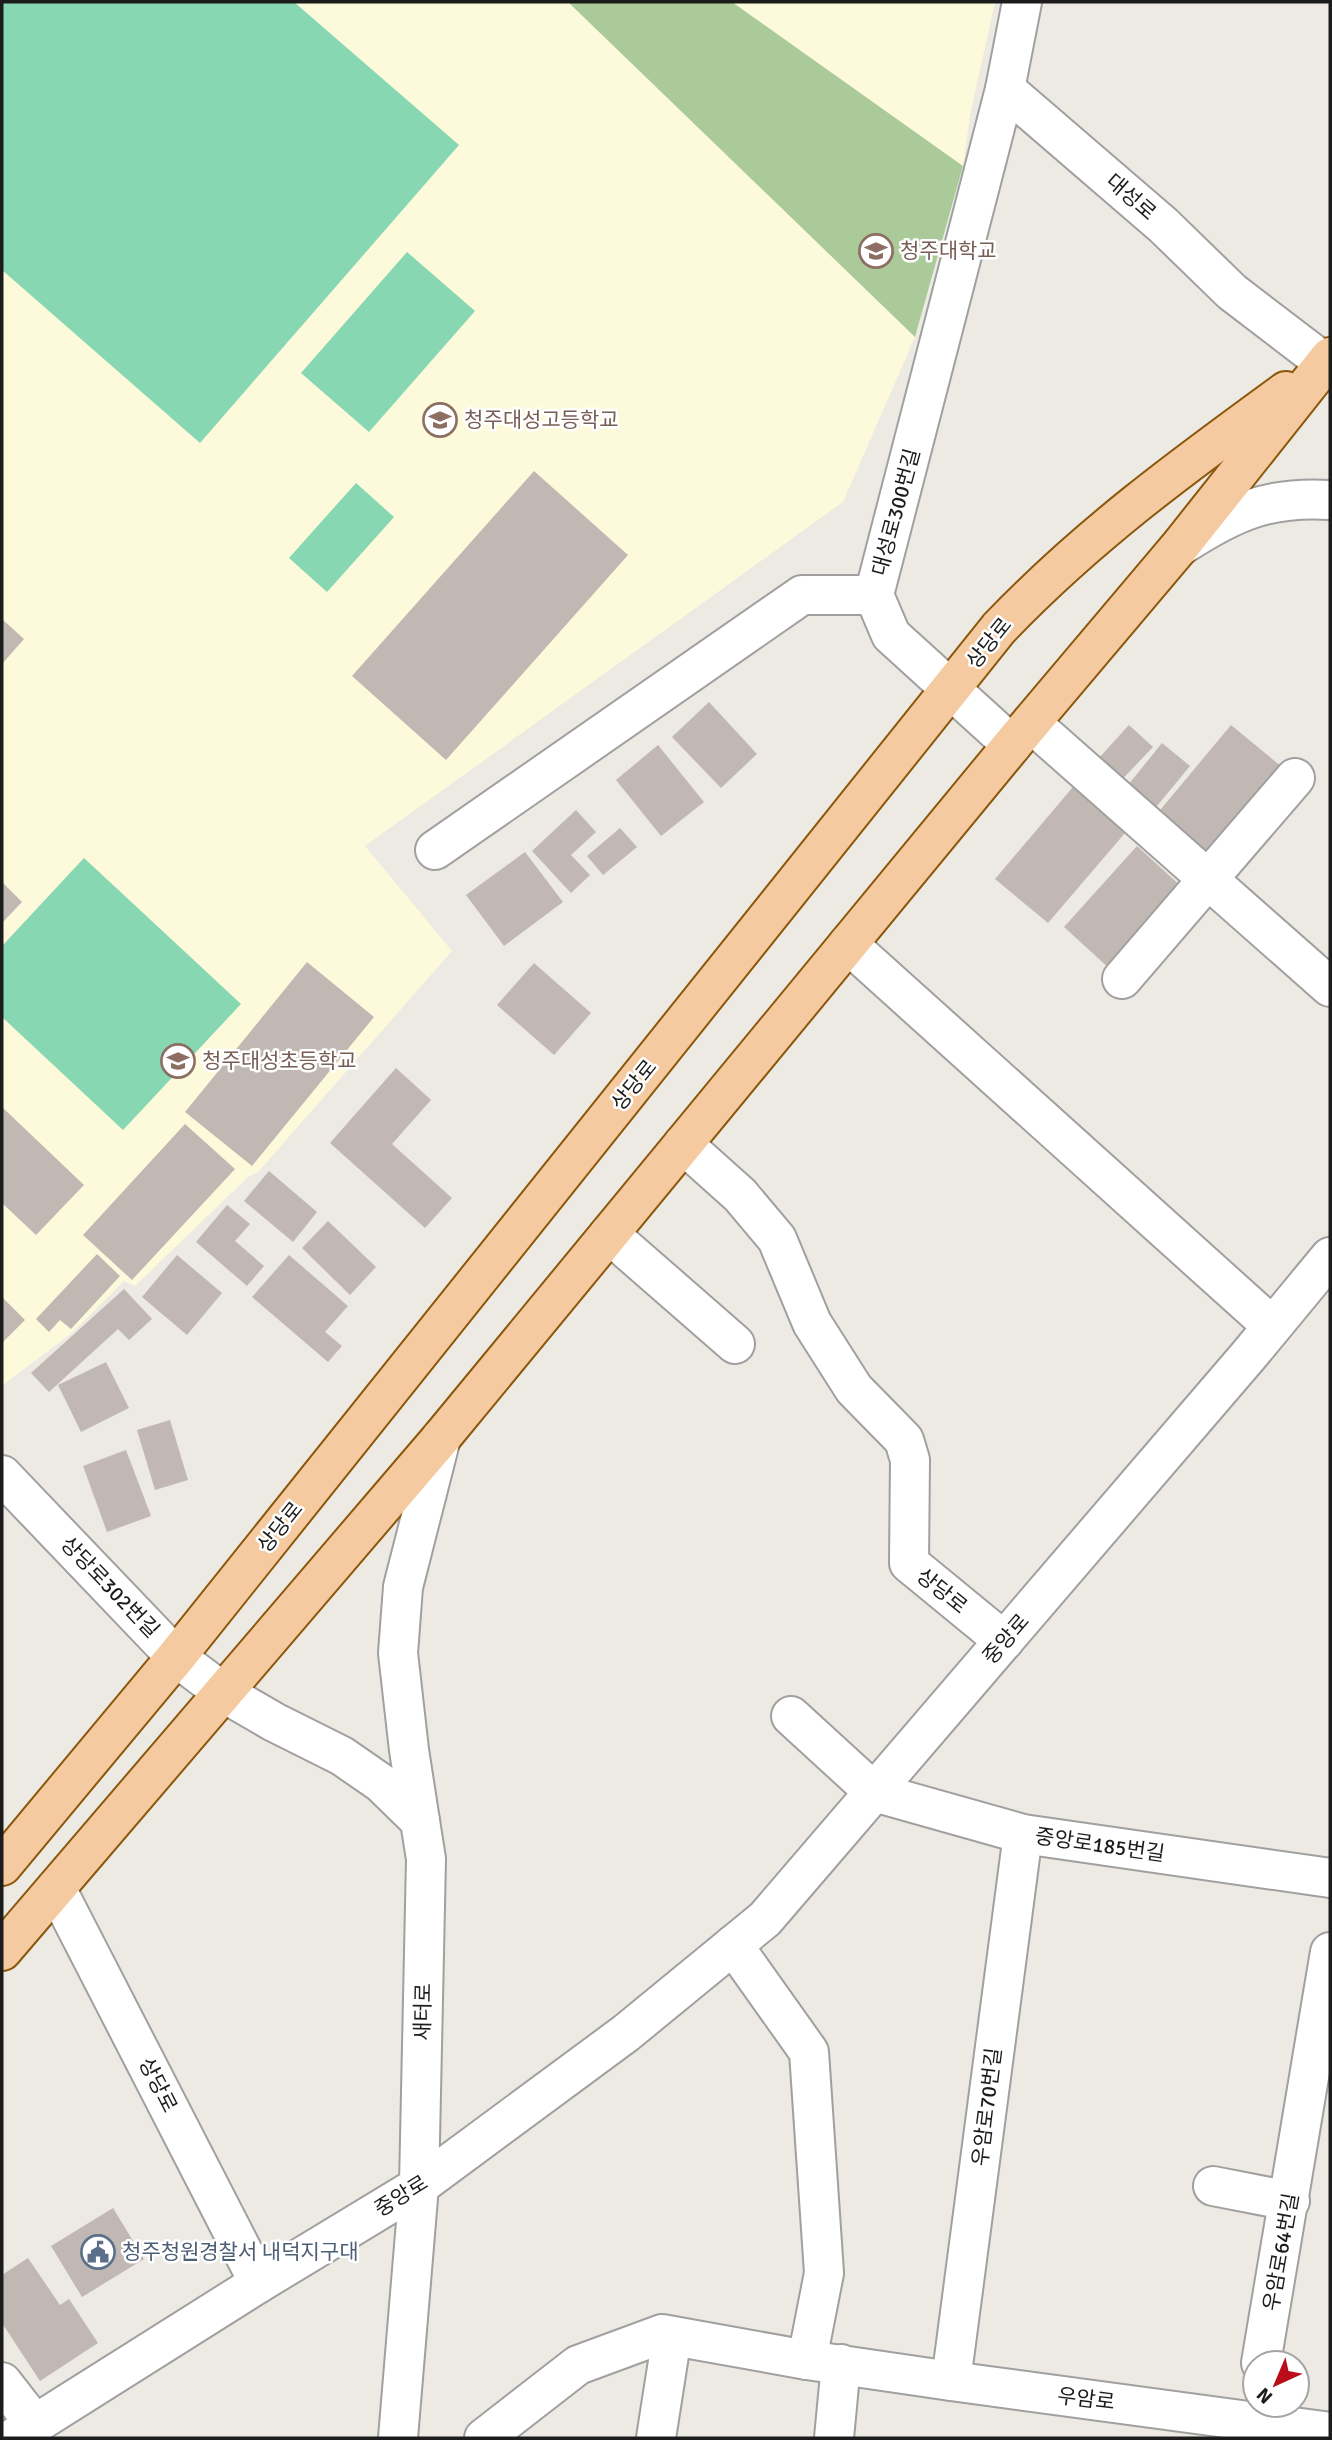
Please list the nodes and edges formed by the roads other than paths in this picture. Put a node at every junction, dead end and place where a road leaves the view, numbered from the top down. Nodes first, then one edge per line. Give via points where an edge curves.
1 (1022, 2) edge
2 (1005, 89) junction
3 (1328, 362) edge
4 (1330, 500) edge
5 (1180, 546) junction
6 (874, 595) junction
7 (951, 689) junction
8 (1022, 734) junction
9 (1294, 778) dead end
10 (435, 850) dead end
11 (1207, 879) junction
12 (848, 944) junction
13 (1122, 979) dead end
14 (1330, 987) edge
15 (683, 1144) junction
16 (609, 1234) junction
17 (1330, 1257) edge
18 (1272, 1326) junction
19 (735, 1344) dead end
20 (441, 1438) junction
21 (2, 1475) edge
22 (1004, 1641) junction
23 (176, 1657) junction
24 (224, 1693) junction
25 (791, 1716) dead end
26 (874, 1792) junction
27 (420, 1821) junction
28 (1023, 1834) junction
29 (2, 1866) edge
30 (1330, 1878) edge
31 (56, 1888) junction
32 (733, 1945) junction
33 (2, 1951) edge
34 (1330, 1952) edge
35 (1315, 2144) edge
36 (419, 2186) junction
37 (1213, 2186) dead end
38 (1290, 2201) junction
39 (259, 2283) junction
40 (672, 2336) junction
41 (1264, 2349) edge
42 (824, 2362) junction
43 (951, 2381) junction
44 (2, 2382) edge
45 (1252, 2420) edge
46 (40, 2429) edge
47 (1330, 2432) edge
48 (398, 2438) edge
49 (484, 2438) edge
50 (656, 2438) edge
51 (834, 2438) edge

1 - 2 street
2 - 3 street, 대성로 via 1233,292
2 - 6 street, 대성로300번길
3 - 5 main road
3 - 7 main road, 상당로 via 1095,536 999,628
4 - 5 street via 1276,502 1245,509
5 - 8 main road
6 - 7 street via 891,635
6 - 10 street, 대성로300번길 via 802,595
7 - 8 street
7 - 23 main road, 상당로
8 - 11 street
8 - 12 main road
9 - 11 street
11 - 13 street
11 - 14 street
12 - 15 main road
12 - 18 street
15 - 16 main road
15 - 22 street, 상당로 via 740,1195 777,1240 812,1323 854,1389 904,1440 909,1460 909,1563
16 - 19 street
16 - 20 main road
17 - 18 street, 중앙로
18 - 22 street, 중앙로
20 - 24 main road
20 - 27 street, 새터로 via 402,1587 398,1653
21 - 23 street, 상당로302번길
22 - 26 street, 중앙로
23 - 24 street, 상당로302번길
23 - 29 main road, 상당로
24 - 27 street via 342,1756 381,1783
24 - 31 main road
25 - 26 street
26 - 28 street, 중앙로185번길
26 - 32 street, 중앙로 via 765,1919
27 - 36 street, 새터로 via 426,1860
28 - 30 street, 중앙로185번길
28 - 43 street, 우암로70번길
31 - 33 main road
31 - 39 street, 상당로
32 - 36 street, 중앙로 via 626,2033
32 - 42 street via 809,2052 824,2273
34 - 35 street, 우암로64번길
35 - 38 street, 우암로64번길
36 - 39 street, 중앙로
36 - 48 street, 새터로
37 - 38 street
38 - 41 street, 우암로64번길
39 - 46 street, 중앙로
40 - 42 street, 우암로
40 - 49 street, 우암로 via 662,2334 578,2365
40 - 50 street
42 - 43 street, 우암로
42 - 51 street
43 - 45 street, 우암로
44 - 46 street
45 - 47 street, 우암로

